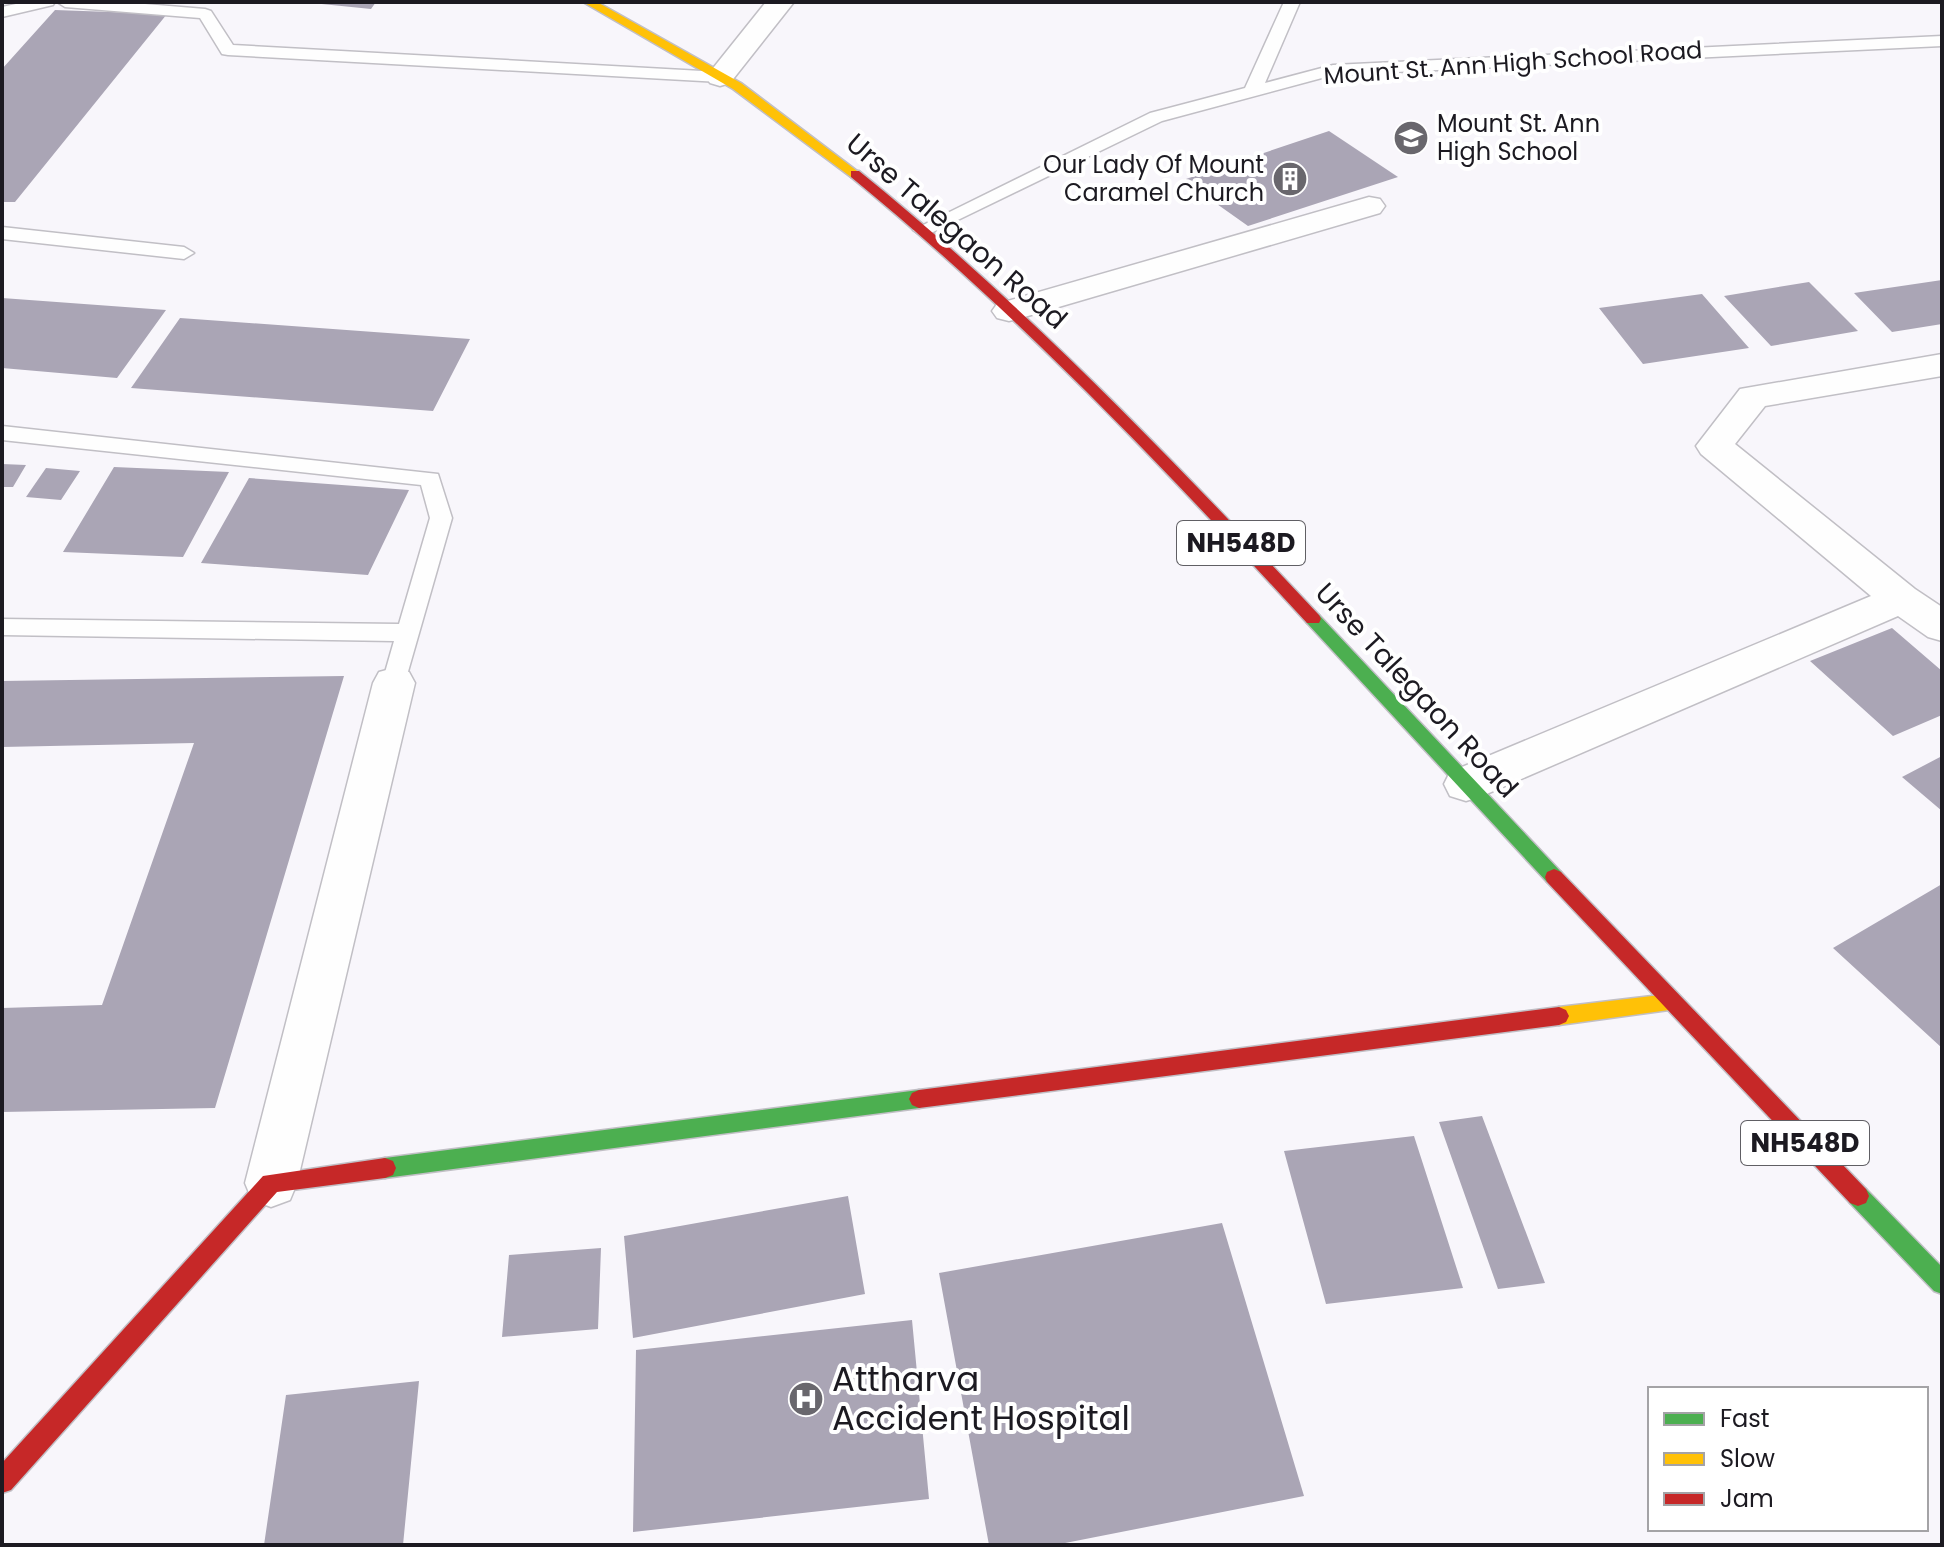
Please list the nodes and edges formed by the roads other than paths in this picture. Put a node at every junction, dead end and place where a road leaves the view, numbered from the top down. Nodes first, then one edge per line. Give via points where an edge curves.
1 (47, 2) edge
2 (65, 2) edge
3 (589, 2) edge
4 (780, 2) edge
5 (1292, 2) edge
6 (2, 12) edge
7 (1942, 41) edge
8 (720, 77) junction
9 (1252, 92) junction
10 (1369, 206) dead end
11 (922, 230) junction
12 (2, 233) edge
13 (184, 253) dead end
14 (1009, 311) junction
15 (1942, 365) edge
16 (2, 433) edge
17 (1901, 599) junction
18 (2, 627) edge
19 (1942, 627) edge
20 (408, 633) junction
21 (394, 683) joint
22 (1466, 784) junction
23 (1669, 1002) junction
24 (271, 1183) junction
25 (1942, 1283) edge
26 (2, 1481) edge

1 - 6 lane
2 - 8 lane via 205,14 228,50
3 - 8 main road, Urse Talegaon Road / NH548D
4 - 8 street
5 - 9 lane
7 - 9 lane, Mount St. Ann High School Road via 1333,70
8 - 11 main road, Urse Talegaon Road / NH548D via 781,116
9 - 11 lane, Mount St. Ann High School Road via 1156,117
10 - 14 street
11 - 14 main road, Urse Talegaon Road / NH548D
12 - 13 lane
14 - 22 main road, Urse Talegaon Road / NH548D via 1150,445
15 - 17 street via 1753,397 1714,446
16 - 20 lane via 430,479 441,518
17 - 19 street
17 - 22 street
18 - 20 lane
20 - 21 lane
21 - 24 street
22 - 23 main road, Urse Talegaon Road / NH548D
23 - 24 main road
23 - 25 main road, Urse Talegaon Road / NH548D
24 - 26 main road

